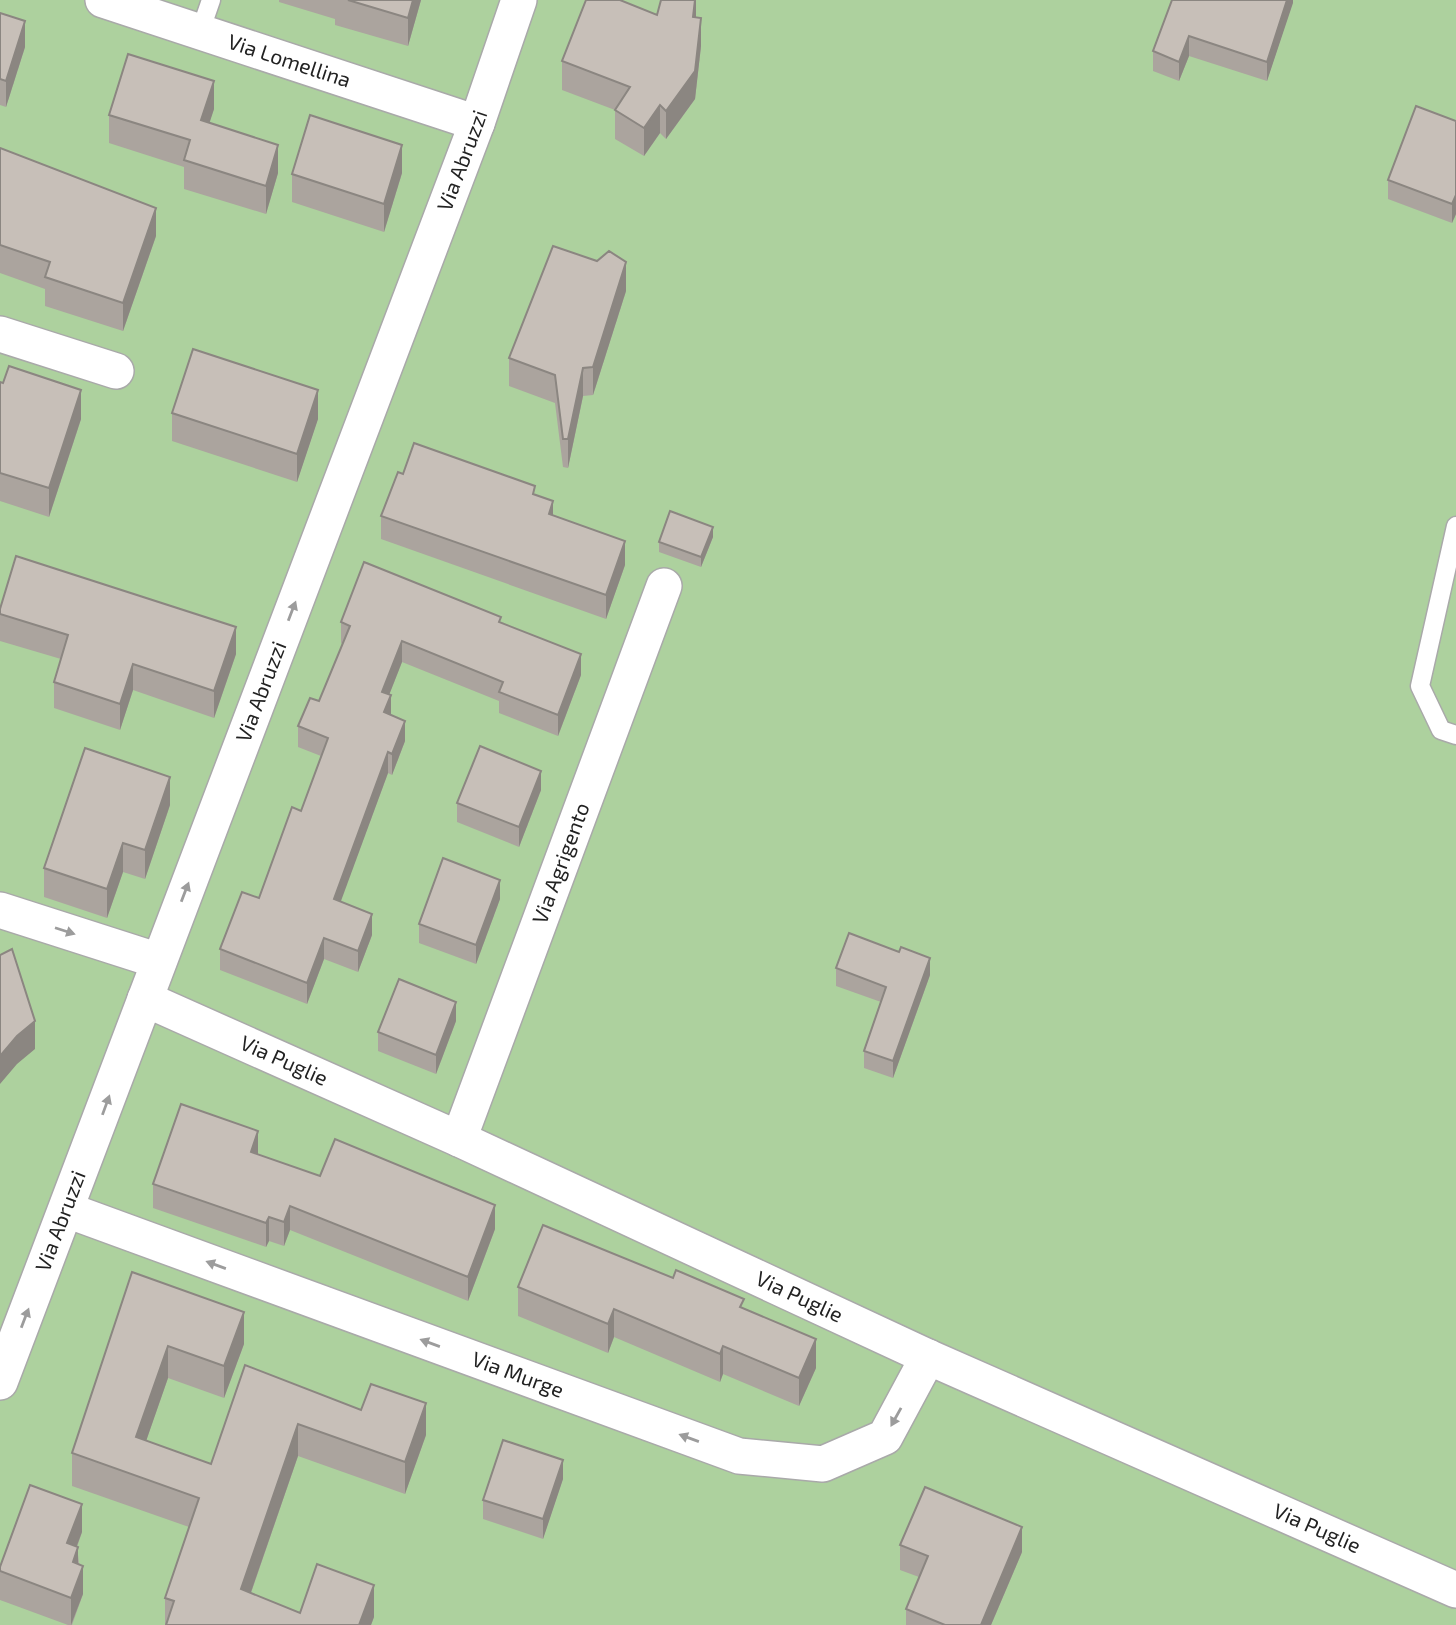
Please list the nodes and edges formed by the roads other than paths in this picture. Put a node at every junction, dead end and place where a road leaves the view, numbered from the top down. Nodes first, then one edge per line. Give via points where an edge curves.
1 (103, 0) edge
2 (519, 0) edge
3 (205, 16) edge
4 (477, 122) junction
5 (0, 334) edge
6 (116, 371) dead end
7 (1456, 526) edge
8 (664, 586) dead end
9 (1456, 735) edge
10 (0, 910) edge
11 (159, 961) junction
12 (145, 999) junction
13 (459, 1139) junction
14 (67, 1210) junction
15 (928, 1357) junction
16 (0, 1382) edge
17 (1456, 1590) edge

1 - 3 street, Via Lomellina
2 - 4 street, Via Abruzzi
3 - 4 street, Via Lomellina
11 -> 4 street, Via Abruzzi
5 - 6 street
7 - 9 lane via 1420,686 1441,730
8 - 13 street, Via Agrigento
10 -> 11 street
11 - 12 street, Via Abruzzi
12 - 13 street, Via Puglie
14 -> 12 street, Via Abruzzi
13 - 15 street, Via Puglie
15 -> 14 street, Via Murge via 885,1437 823,1464 739,1456
16 -> 14 street, Via Abruzzi
15 - 17 street, Via Puglie

